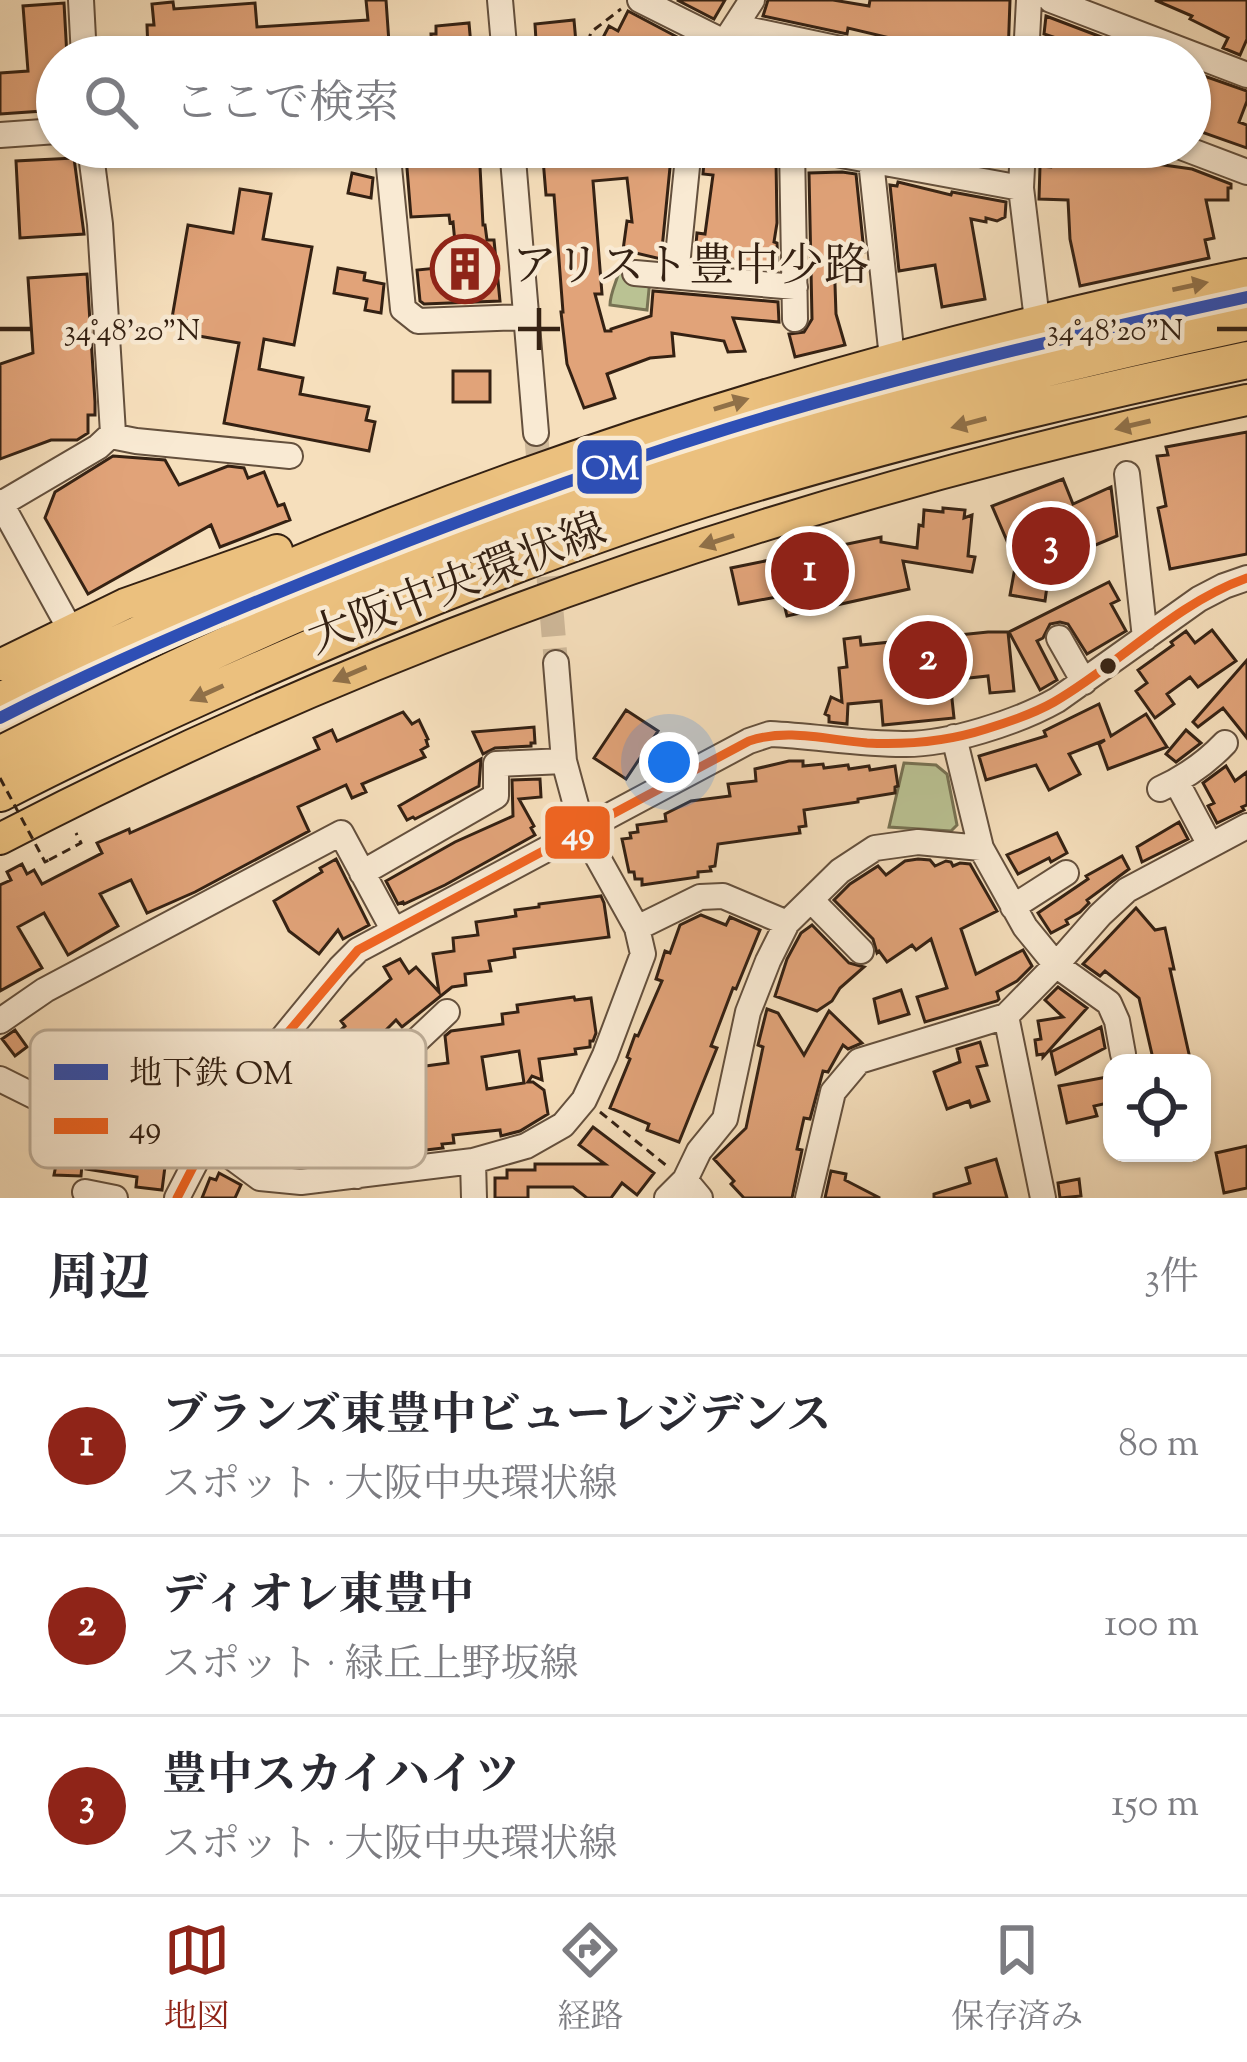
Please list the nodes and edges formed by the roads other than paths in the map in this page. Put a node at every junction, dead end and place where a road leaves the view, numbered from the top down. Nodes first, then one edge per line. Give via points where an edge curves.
1 (81, 0) edge
2 (500, 0) edge
3 (752, 0) edge
4 (1030, 0) edge
5 (1052, 0) edge
6 (635, 2) edge
7 (83, 36) edge
8 (503, 36) edge
9 (712, 36) edge
10 (729, 36) edge
11 (1028, 36) edge
12 (1146, 36) edge
13 (1211, 61) edge
14 (1247, 75) edge
15 (36, 132) edge
16 (0, 135) edge
17 (1211, 158) edge
18 (93, 168) edge
19 (389, 168) edge
20 (514, 168) edge
21 (687, 168) edge
22 (795, 168) edge
23 (872, 168) edge
24 (914, 168) edge
25 (1022, 168) edge
26 (1247, 172) edge
27 (1022, 188) junction
28 (635, 273) dead end
29 (1247, 274) edge
30 (676, 276) junction
31 (795, 287) junction
32 (526, 316) junction
33 (795, 319) dead end
34 (1036, 320) junction
35 (1247, 322) edge
36 (892, 358) junction
37 (1247, 360) edge
38 (1247, 400) edge
39 (536, 433) tunnel mouth
40 (111, 436) junction
41 (290, 457) dead end
42 (1127, 473) dead end
43 (504, 482) junction
44 (0, 503) edge
45 (1247, 578) edge
46 (70, 629) junction
47 (1059, 638) dead end
48 (1145, 638) junction
49 (556, 663) tunnel mouth
50 (0, 665) edge
51 (1084, 682) junction
52 (0, 698) edge
53 (954, 737) junction
54 (1225, 742) dead end
55 (0, 754) edge
56 (564, 761) junction
57 (0, 793) edge
58 (1247, 826) edge
59 (583, 831) junction
60 (0, 839) edge
61 (1210, 845) junction
62 (981, 848) junction
63 (362, 873) junction
64 (1066, 873) dead end
65 (812, 900) junction
66 (1013, 907) junction
67 (788, 923) junction
68 (637, 928) junction
69 (394, 932) junction
70 (861, 951) dead end
71 (1057, 965) junction
72 (447, 1012) dead end
73 (1006, 1016) junction
74 (0, 1021) edge
75 (289, 1030) edge
76 (426, 1032) edge
77 (1123, 1054) dead end
78 (0, 1079) edge
79 (30, 1094) edge
80 (473, 1161) junction
81 (426, 1167) edge
82 (192, 1168) edge
83 (356, 1168) edge
84 (419, 1168) edge
85 (357, 1176) junction
86 (256, 1188) edge
87 (85, 1192) dead end
88 (684, 1192) edge
89 (115, 1198) edge
90 (177, 1198) edge
91 (474, 1198) edge
92 (808, 1198) edge
93 (1043, 1198) edge

1 - 7 street
2 - 8 street
3 - 10 street
4 - 11 street
5 - 12 street
6 - 9 street
13 - 14 street
15 - 16 street
17 - 26 street
18 - 40 street
19 - 32 street via 403,309 418,321
20 - 32 street
21 - 30 street
22 - 31 street
23 - 36 street
24 - 27 street
25 - 27 street
27 - 34 street
28 - 30 street
34 -> 29 main road, 大阪中央環状線
30 - 31 street
31 - 33 street
32 - 39 street
34 - 36 main road, 大阪中央環状線
35 - 55 highway via 912,401 581,503 298,615
43 -> 36 main road, 大阪中央環状線
37 -> 57 highway via 870,451 529,560 265,667
38 -> 60 main road, 大阪中央環状線 via 1037,447 641,566 352,672
40 - 41 street
40 - 44 street
42 - 48 street
43 - 46 main road via 342,524
43 - 52 main road, 大阪中央環状線 via 253,581
44 - 46 street
45 - 48 street via 1199,599
46 - 50 main road
47 - 51 street
48 - 51 street
49 - 56 street
51 - 53 street via 1035,713
53 - 59 street via 902,745 770,734
53 - 62 street
54 - 61 street via 1168,785
56 - 59 street
56 - 63 street via 496,764 496,796
58 - 61 street
59 - 68 street
59 - 69 street
61 - 71 street via 1127,890
62 - 65 street via 875,848
62 - 66 street
63 - 69 street
63 - 74 street via 341,833
64 - 66 street
65 - 67 street
65 - 70 street
66 - 71 street
67 - 68 street via 723,896 700,897
67 - 88 street via 748,1012 725,1119 699,1150
68 - 80 street via 643,954 584,1100 563,1125 526,1146
69 - 75 street via 358,950
71 - 73 street
71 - 77 street via 1108,1003
72 - 76 street
73 - 92 street via 859,1061 833,1092
73 - 93 street
78 - 79 street
80 - 81 street
80 - 91 street
82 - 90 street
83 - 85 street
84 - 85 street
85 - 86 street
87 - 89 street

